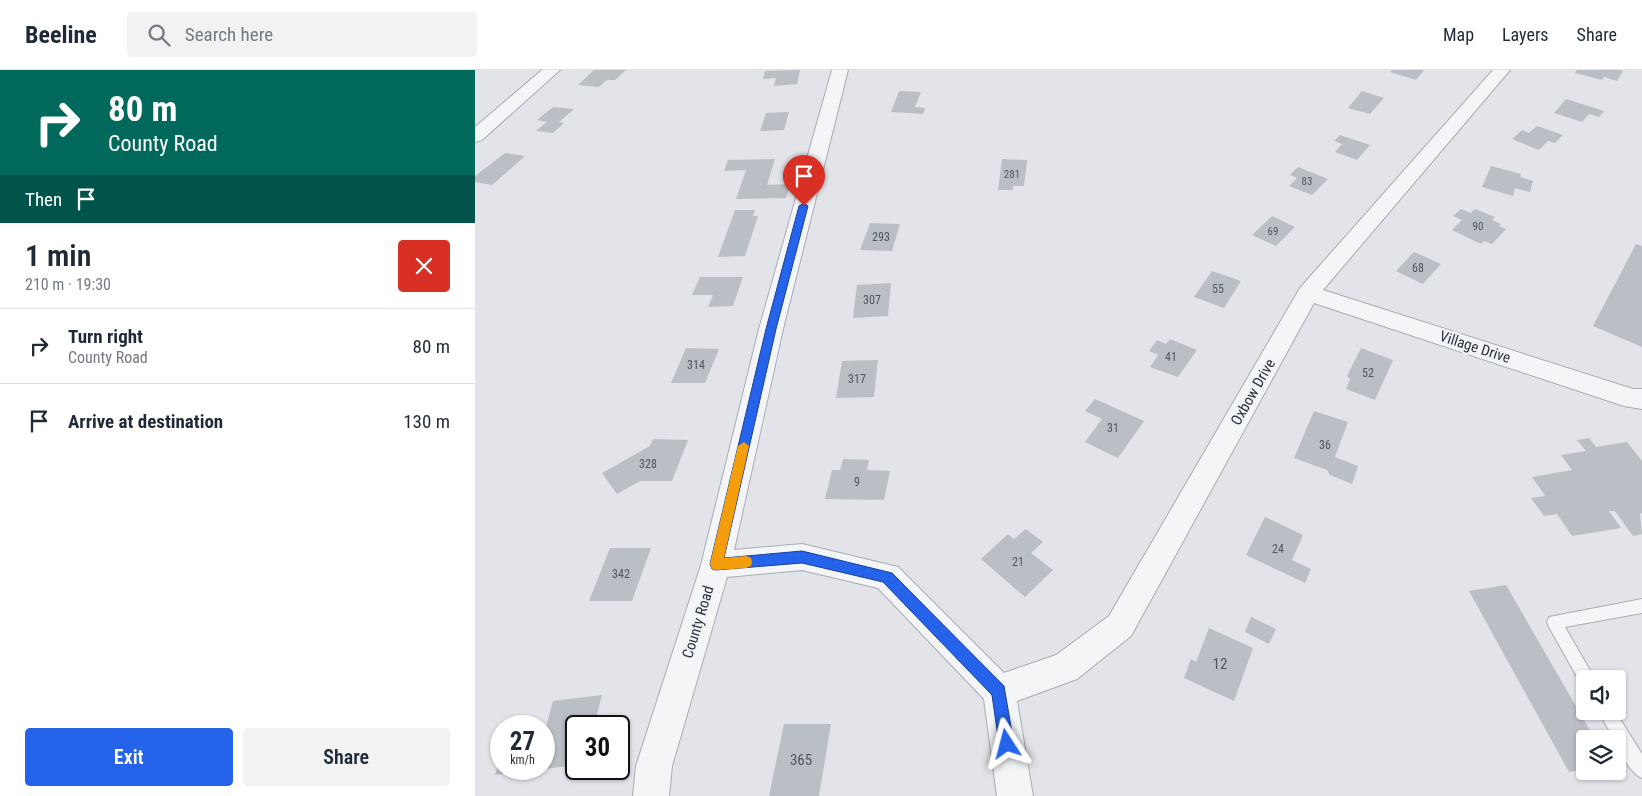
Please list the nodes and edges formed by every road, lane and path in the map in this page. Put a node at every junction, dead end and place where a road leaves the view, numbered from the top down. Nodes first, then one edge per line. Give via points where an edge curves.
1 (553, 70) edge
2 (840, 70) edge
3 (1502, 70) edge
4 (475, 136) edge
5 (1309, 293) junction
6 (1642, 399) edge
7 (716, 564) junction
8 (1642, 606) edge
9 (1582, 670) edge
10 (999, 691) junction
11 (1611, 720) edge
12 (1642, 770) edge
13 (651, 796) edge
14 (1015, 796) edge

1 - 4 street
2 - 7 street, County Road via 771,329
3 - 5 street, Oxbow Drive
5 - 6 street, Village Drive via 1633,399
5 - 10 street, Oxbow Drive via 1120,626 1066,668
7 - 10 street via 802,557 887,577
7 - 13 street, County Road via 654,766
8 - 9 lane via 1554,622
10 - 14 street
11 - 12 lane

